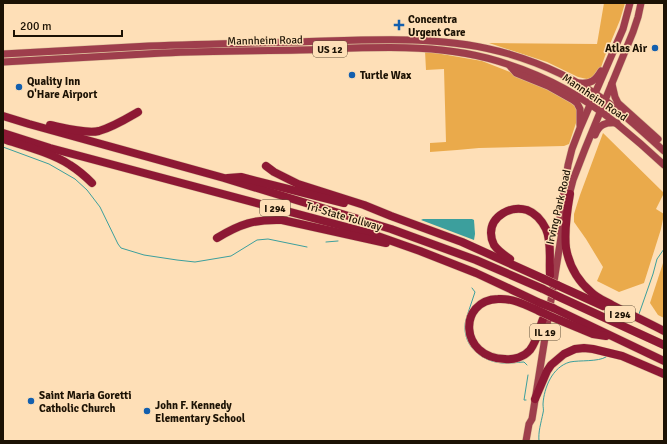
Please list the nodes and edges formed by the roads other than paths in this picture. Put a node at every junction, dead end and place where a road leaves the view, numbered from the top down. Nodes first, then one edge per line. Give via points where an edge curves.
1 (630, 3) edge
2 (641, 3) edge
3 (623, 29) junction
4 (194, 49) junction
5 (3, 54) edge
6 (3, 62) edge
7 (506, 63) junction
8 (578, 83) junction
9 (612, 84) junction
10 (596, 94) junction
11 (605, 100) junction
12 (591, 105) junction
13 (138, 112) dead end
14 (600, 112) junction
15 (3, 116) edge
16 (29, 124) junction
17 (617, 124) junction
18 (580, 128) junction
19 (3, 133) edge
20 (3, 139) edge
21 (664, 144) edge
22 (664, 151) edge
23 (664, 165) edge
24 (266, 166) dead end
25 (224, 178) junction
26 (573, 180) junction
27 (92, 182) dead end
28 (570, 194) junction
29 (391, 216) junction
30 (217, 238) dead end
31 (420, 251) junction
32 (546, 277) junction
33 (540, 307) junction
34 (543, 319) junction
35 (664, 330) edge
36 (664, 334) edge
37 (664, 346) edge
38 (664, 361) edge
39 (664, 374) edge
40 (535, 400) junction
41 (529, 424) junction
42 (526, 441) edge

1 - 3 main road, Irving Park Road / IL 19
2 - 9 main road, Irving Park Road / IL 19 via 633,32
3 - 8 main road via 614,38 597,78 590,83
3 - 10 main road, Irving Park Road / IL 19
4 - 5 main road, US 12
4 - 6 main road, US 12
4 - 7 main road, Mannheim Road / US 12 via 419,48 465,53
4 - 8 main road, Mannheim Road / US 12 via 422,40 480,47 509,54
7 - 12 main road, Mannheim Road / US 12 via 555,83
7 - 18 main road via 516,73 548,86 577,103 580,109
8 - 10 main road, Mannheim Road / US 12
9 - 11 main road, Irving Park Road / IL 19
9 - 21 main road via 618,103
10 - 11 main road, Mannheim Road / US 12
10 - 12 main road, Irving Park Road / IL 19
11 - 14 main road, Irving Park Road / IL 19
11 - 22 main road, Mannheim Road / US 12
12 - 14 main road, Mannheim Road / US 12
12 - 18 main road, Irving Park Road / IL 19
13 - 16 highway via 98,131
14 - 17 main road, Mannheim Road / US 12
14 - 26 main road, Irving Park Road / IL 19
15 - 16 highway, Tri-State Tollway / I 294
16 - 25 highway, Tri-State Tollway / I 294
17 - 23 main road, Mannheim Road / US 12
17 - 26 main road via 606,123 596,131 581,168
18 - 32 main road, Irving Park Road / IL 19 via 568,165
19 - 31 highway, Tri-State Tollway / I 294 via 50,148 369,233
20 - 27 highway via 69,164
24 - 29 highway via 298,184 364,204
25 - 29 highway, I 294 via 241,177
25 - 37 highway, Tri-State Tollway / I 294, bridge via 391,229 476,260
26 - 28 main road, Irving Park Road / IL 19
28 - 35 highway via 566,248 576,276 599,298
28 - 40 main road, Irving Park Road / IL 19
29 - 32 highway, I 294
30 - 31 highway via 245,224 263,220 282,220
31 - 33 highway, Tri-State Tollway / I 294 via 476,274
32 - 32 highway via 510,259 493,244 492,226 502,213 508,210 528,210 546,229 549,246
32 - 34 main road, Irving Park Road / IL 19
32 - 36 highway, I 294, bridge
33 - 34 highway via 508,299 484,302 471,317 469,327 472,341 479,350 490,356 504,359 523,356 534,342
33 - 38 highway, Tri-State Tollway / I 294, bridge
34 - 41 main road, Irving Park Road / IL 19 via 527,419
39 - 40 highway via 622,356 593,349 575,349 551,365
40 - 41 main road, Irving Park Road / IL 19
41 - 42 main road, Irving Park Road / IL 19

